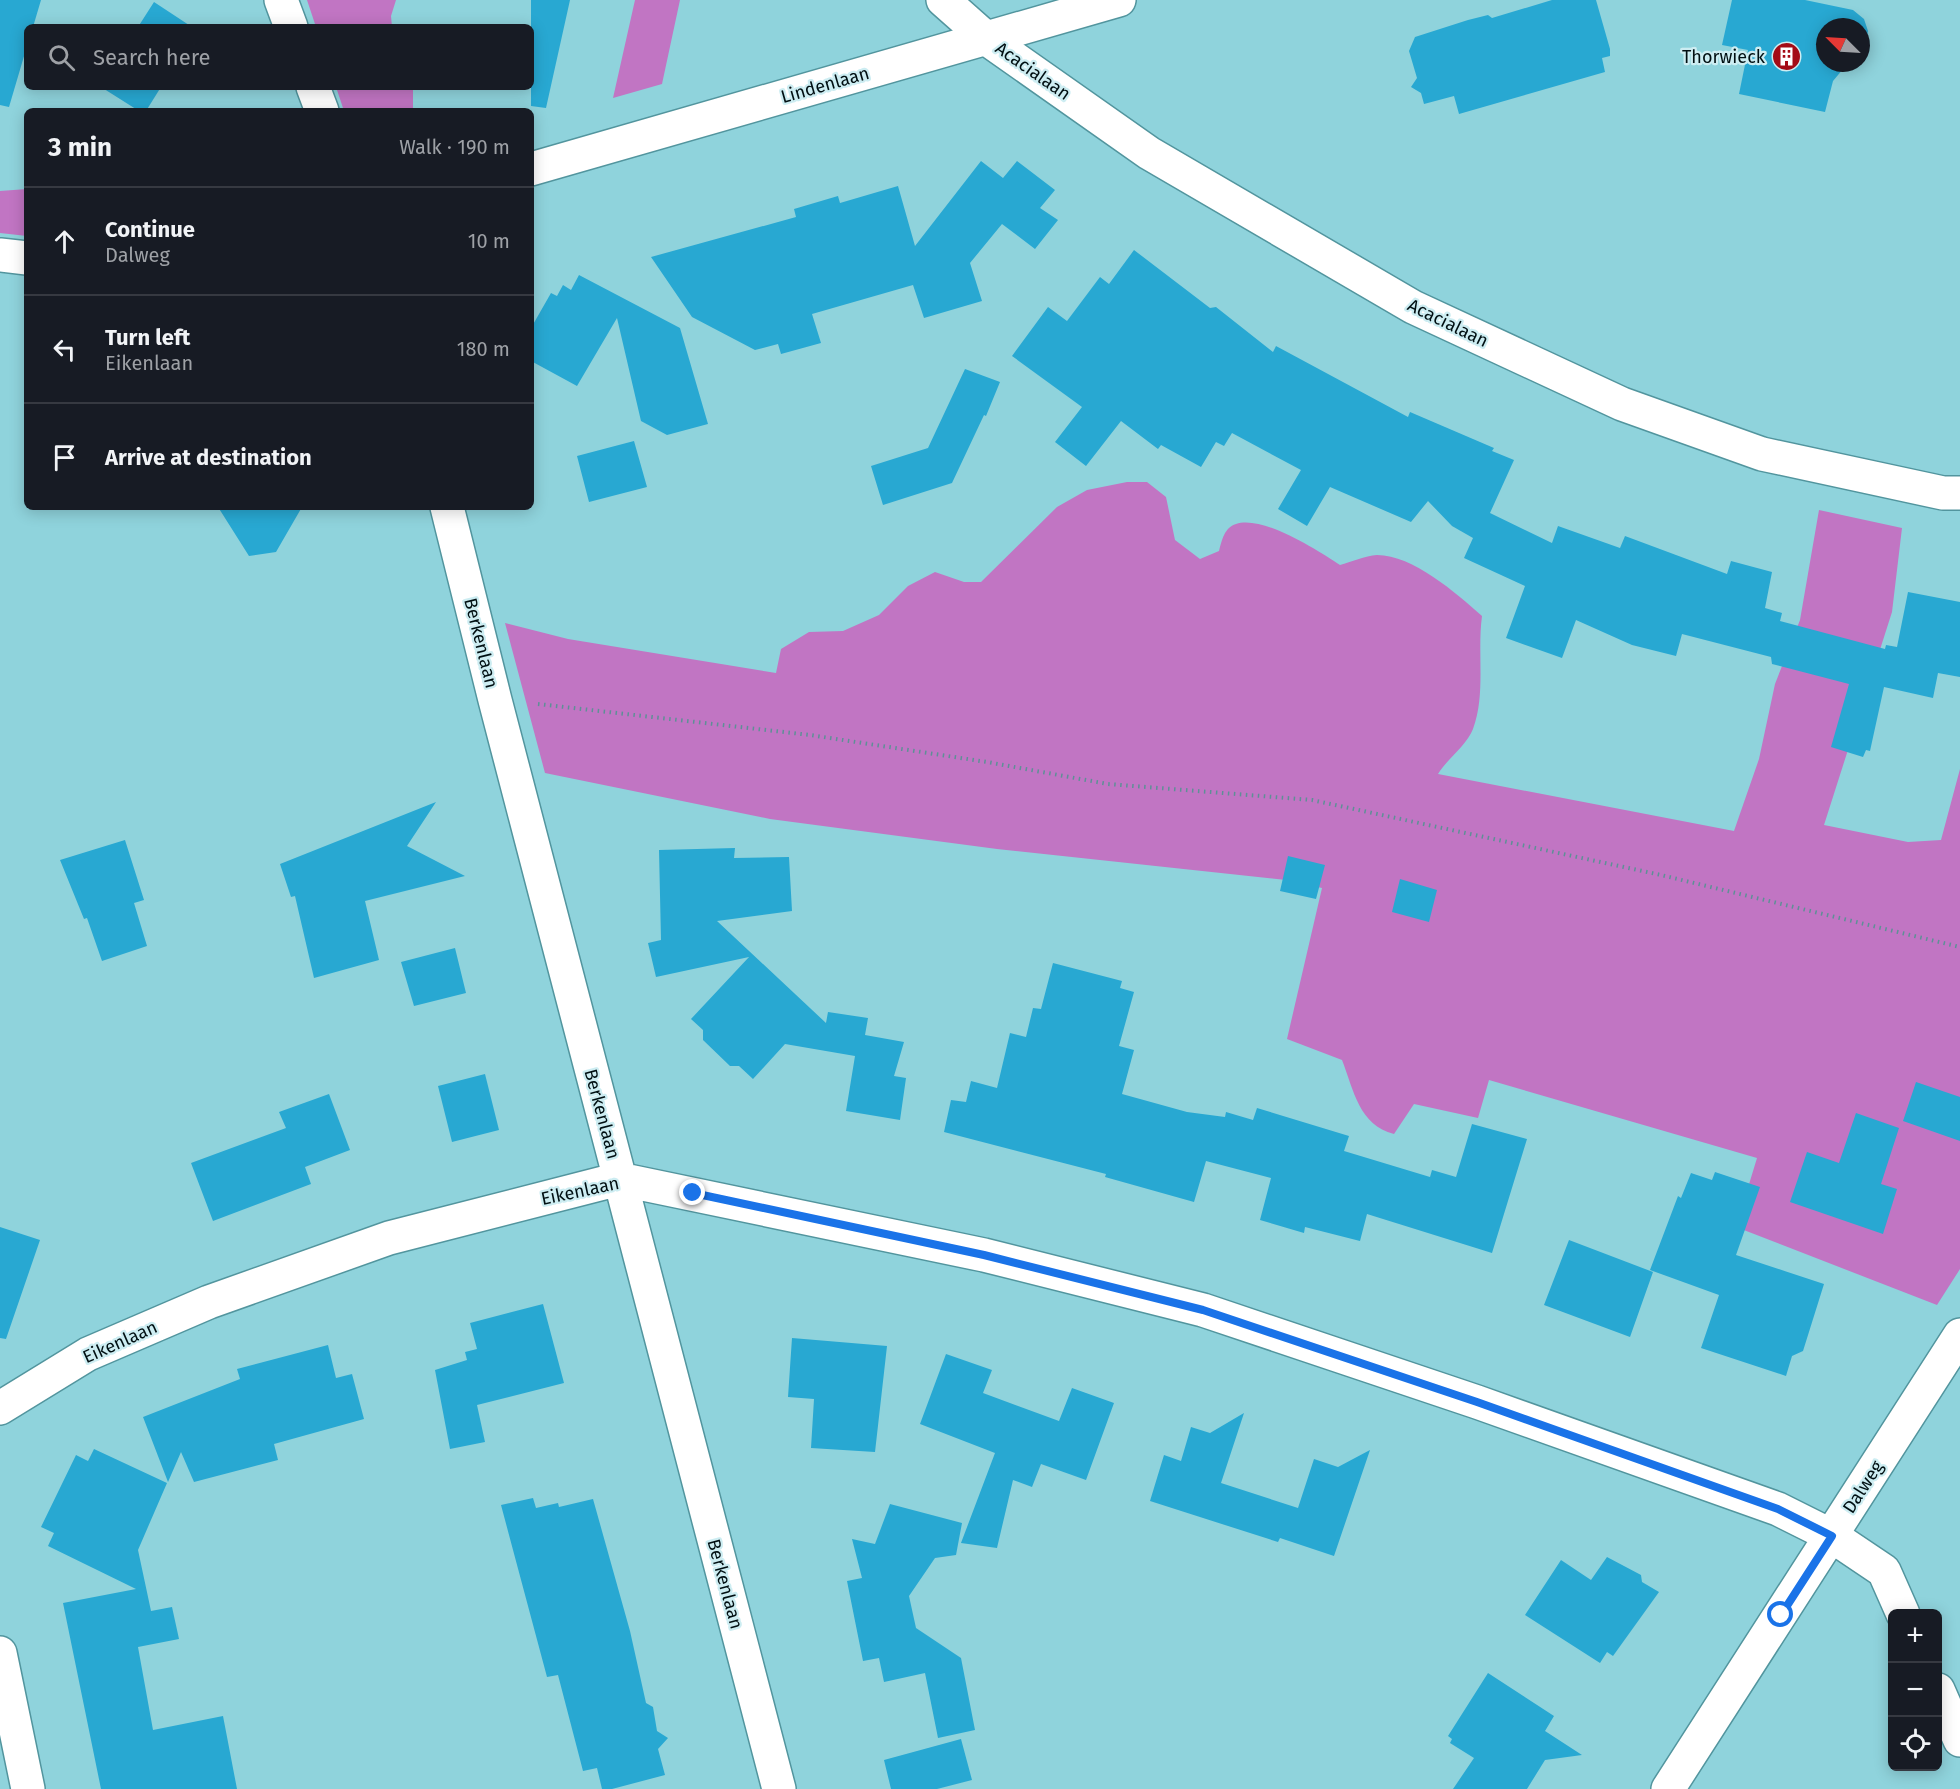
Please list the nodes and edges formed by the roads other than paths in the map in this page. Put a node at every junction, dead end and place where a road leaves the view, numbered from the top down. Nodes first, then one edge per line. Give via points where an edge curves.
1 (281, 0) edge
2 (943, 0) edge
3 (1119, 0) edge
4 (290, 24) edge
5 (987, 39) junction
6 (314, 90) edge
7 (321, 108) edge
8 (534, 168) edge
9 (0, 255) edge
10 (24, 258) edge
11 (1960, 493) edge
12 (448, 510) edge
13 (619, 1179) junction
14 (1960, 1335) edge
15 (0, 1408) edge
16 (1832, 1536) junction
17 (1901, 1609) edge
18 (0, 1653) edge
19 (1942, 1699) edge
20 (7, 1707) edge
21 (1960, 1740) edge
22 (28, 1789) edge
23 (779, 1789) edge
24 (1668, 1789) edge

1 - 4 street
2 - 5 street, Acacialaan
3 - 5 street, Lindenlaan
5 - 8 street, Lindenlaan
5 - 11 street, Acacialaan via 1149,153 1413,307 1622,404 1762,454 1943,493
6 - 7 street
9 - 10 street
12 - 13 street, Berkenlaan
13 - 15 street, Eikenlaan via 389,1238 210,1302 88,1354
13 - 16 street, Eikenlaan via 984,1255 1203,1310 1766,1504
13 - 23 street, Berkenlaan
14 - 16 street, Dalweg
16 - 17 street, Eikenlaan via 1884,1571
16 - 24 street, Dalweg
18 - 20 street
19 - 21 street
20 - 22 street

